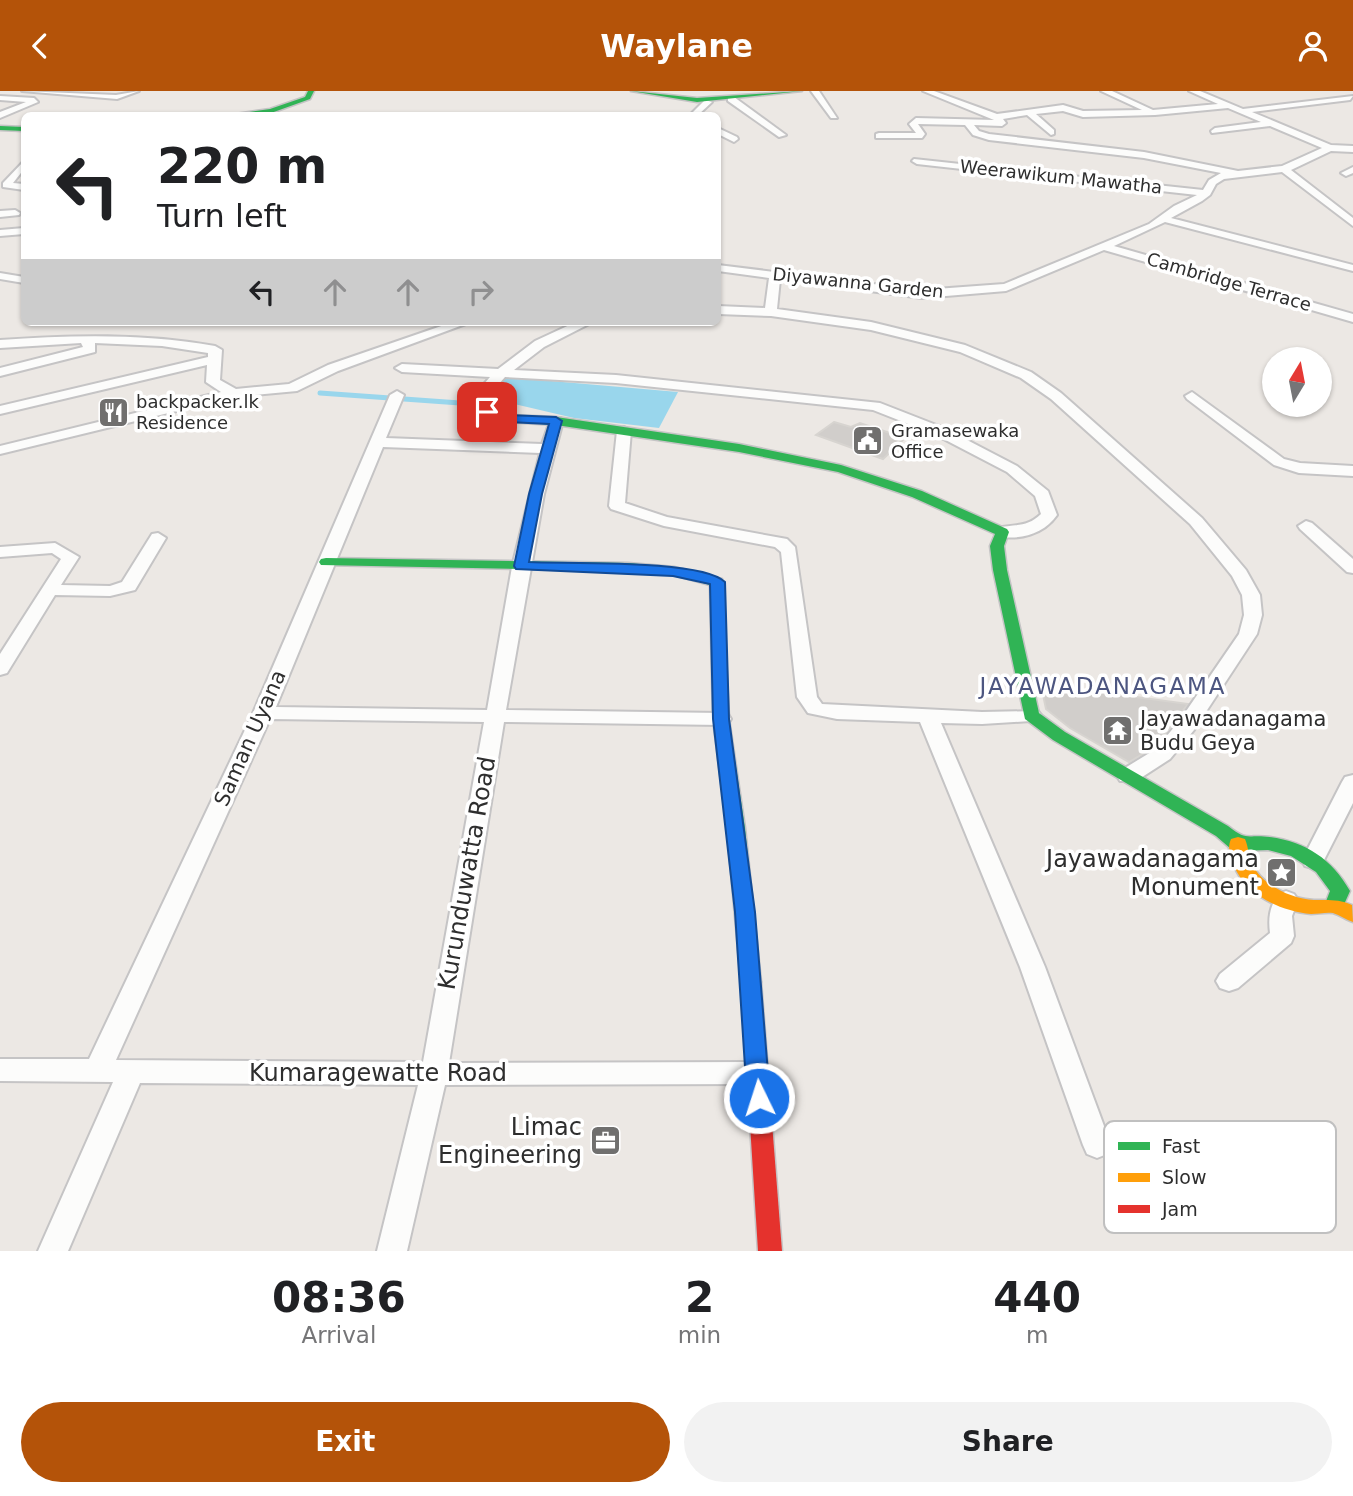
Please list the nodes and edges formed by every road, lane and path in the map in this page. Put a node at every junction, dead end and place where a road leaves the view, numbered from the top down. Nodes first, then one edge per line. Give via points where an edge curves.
1 (6, 91) edge
2 (26, 91) edge
3 (135, 91) edge
4 (311, 91) edge
5 (634, 91) edge
6 (799, 91) edge
7 (815, 91) edge
8 (927, 91) edge
9 (950, 91) edge
10 (1105, 91) edge
11 (1193, 91) edge
12 (772, 92) edge
13 (0, 96) edge
14 (1350, 98) dead end
15 (731, 99) junction
16 (973, 101) dead end
17 (708, 102) junction
18 (1227, 106) junction
19 (1240, 111) junction
20 (261, 112) edge
21 (697, 112) edge
22 (1154, 112) junction
23 (1028, 113) junction
24 (0, 115) edge
25 (834, 115) dead end
26 (996, 117) junction
27 (969, 123) junction
28 (1269, 124) junction
29 (0, 128) edge
30 (21, 129) edge
31 (1215, 131) dead end
32 (721, 132) edge
33 (1052, 132) dead end
34 (782, 135) dead end
35 (879, 136) dead end
36 (734, 139) dead end
37 (1330, 148) junction
38 (1353, 149) edge
39 (917, 161) dead end
40 (21, 168) edge
41 (1284, 169) junction
42 (1236, 173) junction
43 (21, 187) edge
44 (1206, 193) junction
45 (15, 213) dead end
46 (0, 214) edge
47 (1159, 222) junction
48 (1353, 223) edge
49 (21, 231) edge
50 (0, 233) edge
51 (1104, 247) junction
52 (721, 268) edge
53 (1353, 268) edge
54 (775, 275) junction
55 (0, 276) edge
56 (21, 280) edge
57 (721, 310) edge
58 (771, 312) junction
59 (1353, 318) edge
60 (454, 326) edge
61 (575, 326) edge
62 (88, 340) junction
63 (0, 344) edge
64 (216, 359) junction
65 (402, 368) dead end
66 (0, 372) edge
67 (503, 372) junction
68 (234, 393) junction
69 (1192, 396) dead end
70 (396, 398) dead end
71 (0, 410) edge
72 (487, 412) joint
73 (556, 421) junction
74 (624, 431) junction
75 (376, 442) junction
76 (548, 449) junction
77 (0, 450) edge
78 (1353, 471) edge
79 (1306, 526) dead end
80 (1002, 532) junction
81 (158, 538) dead end
82 (0, 552) edge
83 (326, 562) junction
84 (521, 566) junction
85 (1353, 568) edge
86 (49, 590) junction
87 (9, 642) edge
88 (0, 669) edge
89 (263, 713) junction
90 (1031, 715) junction
91 (494, 716) junction
92 (928, 716) junction
93 (721, 719) junction
94 (1128, 776) junction
95 (1353, 782) edge
96 (1238, 844) junction
97 (1313, 860) junction
98 (1343, 894) edge
99 (1286, 900) junction
100 (1353, 915) edge
101 (1229, 981) dead end
102 (0, 1070) edge
103 (97, 1071) junction
104 (131, 1072) junction
105 (757, 1073) junction
106 (434, 1074) junction
107 (1097, 1145) dead end
108 (53, 1251) edge
109 (392, 1251) edge
110 (770, 1251) edge

1 - 13 street
2 - 3 street via 117,97
4 - 20 street via 308,98 290,106
5 - 17 street via 673,101
6 - 12 street
7 - 25 street
8 - 26 street
9 - 16 street
10 - 22 street
11 - 18 street
12 - 15 street
13 - 24 street via 34,100
14 - 19 street
15 - 17 street
15 - 34 street
17 - 21 street
18 - 19 street
18 - 22 street
19 - 28 street
22 - 23 street via 1083,114 1063,108
23 - 26 street
23 - 33 street
26 - 27 street via 1002,123
27 - 35 street via 916,121 913,124 919,137
27 - 42 street via 976,134 989,138 1144,155
28 - 31 street
28 - 37 street
29 - 30 street
32 - 36 street
37 - 38 street
37 - 41 street
39 - 44 street, Weerawikum Mawatha
40 - 43 street via 6,185
41 - 42 street
41 - 48 street
42 - 44 street, Diyawanna Garden via 1212,182
44 - 47 street, Diyawanna Garden
45 - 46 street
47 - 51 street, Diyawanna Garden
47 - 53 street
49 - 50 street
51 - 54 street, Diyawanna Garden via 1006,287 951,293 894,291
51 - 59 street, Cambridge Terrace
52 - 54 street, Diyawanna Garden
54 - 58 street
55 - 56 street
57 - 58 street
58 - 94 street via 871,326 951,346 1026,375 1196,520 1240,573 1251,595 1253,615 1248,634 1163,754
60 - 68 street via 333,368 292,388
61 - 67 street via 561,331
62 - 63 street
62 - 64 street via 181,343 215,350
62 - 66 street via 90,349 76,355
64 - 68 street via 213,382
64 - 71 street
65 - 67 street
67 - 72 street via 476,401
67 - 80 street via 793,397 898,413 1005,465 1044,496 1049,515 1042,525
68 - 77 street
69 - 78 street via 1279,462 1299,468
70 - 75 street, Saman Uyana
72 - 73 street
73 - 74 street
73 - 76 street, Kurunduwatta Road
74 - 80 street via 841,469 917,494
74 - 92 street via 617,506 664,521 781,543 789,551 807,697 816,709
75 - 76 street
75 - 83 street, Saman Uyana
76 - 84 street, Kurunduwatta Road
79 - 85 street
80 - 90 street via 997,546 1000,570
81 - 86 street via 129,586 110,591
82 - 86 street via 55,548 70,557
83 - 84 street
83 - 89 street, Saman Uyana
84 - 91 street, Kurunduwatta Road
84 - 93 street via 673,571 718,582
86 - 87 street
87 - 88 street
89 - 91 street
89 - 103 street, Saman Uyana
90 - 92 street
90 - 94 street
91 - 93 street
91 - 106 street, Kurunduwatta Road
92 - 107 street via 945,766 1009,909
93 - 105 street via 736,828
94 - 96 street
95 - 97 street
96 - 97 street via 1263,841
96 - 99 street via 1236,855 1253,880
97 - 98 street via 1334,876
98 - 99 street via 1317,907
98 - 100 street
99 - 101 street via 1280,916 1282,936
102 - 103 street, Kumaragewatte Road
103 - 104 street, Kumaragewatte Road
104 - 106 street, Kumaragewatte Road
104 - 108 street
105 - 106 street, Kumaragewatte Road
105 - 110 street
106 - 109 street, Kurunduwatta Road

